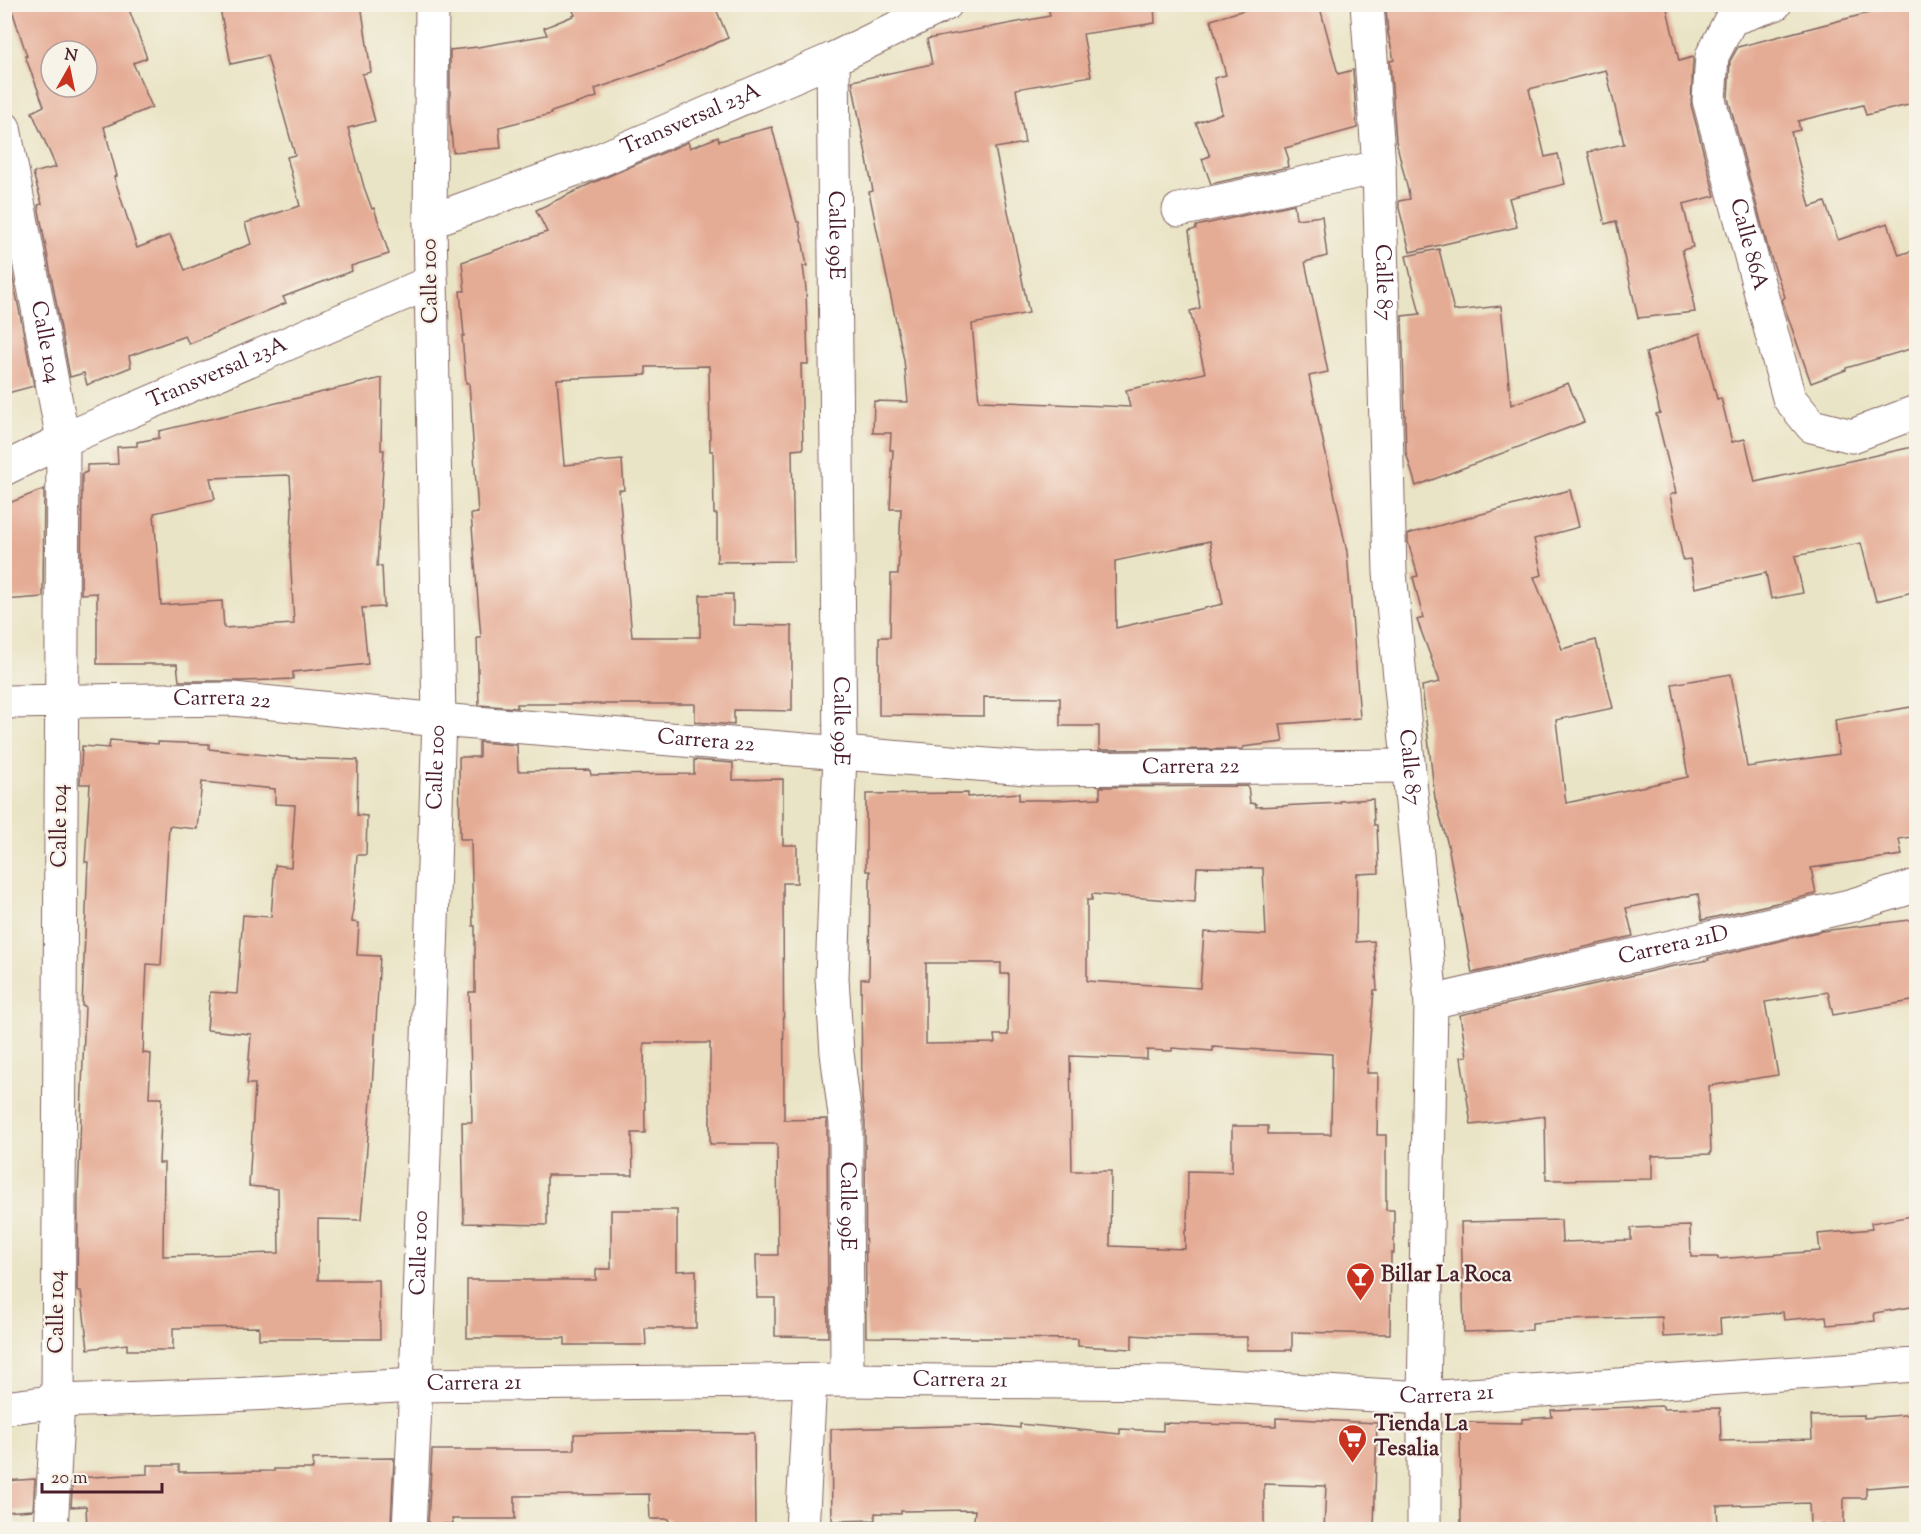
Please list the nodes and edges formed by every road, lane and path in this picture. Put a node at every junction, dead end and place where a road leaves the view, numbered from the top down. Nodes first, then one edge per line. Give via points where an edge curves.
1 (432, 4) edge
2 (946, 4) edge
3 (1367, 4) edge
4 (1775, 4) edge
5 (833, 59) junction
6 (4, 128) edge
7 (1379, 167) junction
8 (1179, 210) dead end
9 (430, 221) junction
10 (431, 282) junction
11 (1917, 412) edge
12 (63, 440) junction
13 (4, 469) edge
14 (61, 701) junction
15 (4, 702) edge
16 (439, 720) junction
17 (840, 752) junction
18 (1408, 766) junction
19 (1917, 886) edge
20 (1431, 1002) junction
21 (1917, 1365) edge
22 (847, 1380) junction
23 (810, 1382) junction
24 (416, 1384) junction
25 (1424, 1398) junction
26 (58, 1401) junction
27 (4, 1408) edge
28 (51, 1530) edge
29 (409, 1530) edge
30 (802, 1530) edge
31 (1424, 1530) edge

1 - 9 street, Calle 100
2 - 5 street, Transversal 23A
3 - 7 street, Calle 87
4 - 11 street, Calle 86A via 1731,18 1712,56 1709,100 1789,398 1812,426 1852,436
5 - 9 street, Transversal 23A via 595,162
5 - 17 street, Calle 99E
6 - 12 street, Calle 104
7 - 8 street
7 - 18 street, Calle 87 via 1390,572
9 - 10 street, Calle 100
10 - 12 street, Transversal 23A
10 - 16 street, Calle 100
12 - 13 street, Transversal 23A
12 - 14 street, Calle 104
14 - 15 street, Carrera 22
14 - 16 street, Carrera 22 via 233,699
14 - 26 street, Calle 104
16 - 17 street, Carrera 22
16 - 24 street, Calle 100
17 - 18 street, Carrera 22 via 1037,769
17 - 22 street, Calle 99E via 832,978 846,1123
18 - 20 street, Calle 87
19 - 20 street, Carrera 21D via 1849,906
20 - 25 street, Calle 87
21 - 25 street, Carrera 21
22 - 23 street, Carrera 21
22 - 25 street, Carrera 21 via 1174,1383
23 - 24 street, Carrera 21
23 - 30 street
24 - 26 street, Carrera 21
24 - 29 street, Calle 100
25 - 31 street, Calle 87
26 - 27 street, Carrera 21
26 - 28 street, Calle 104

